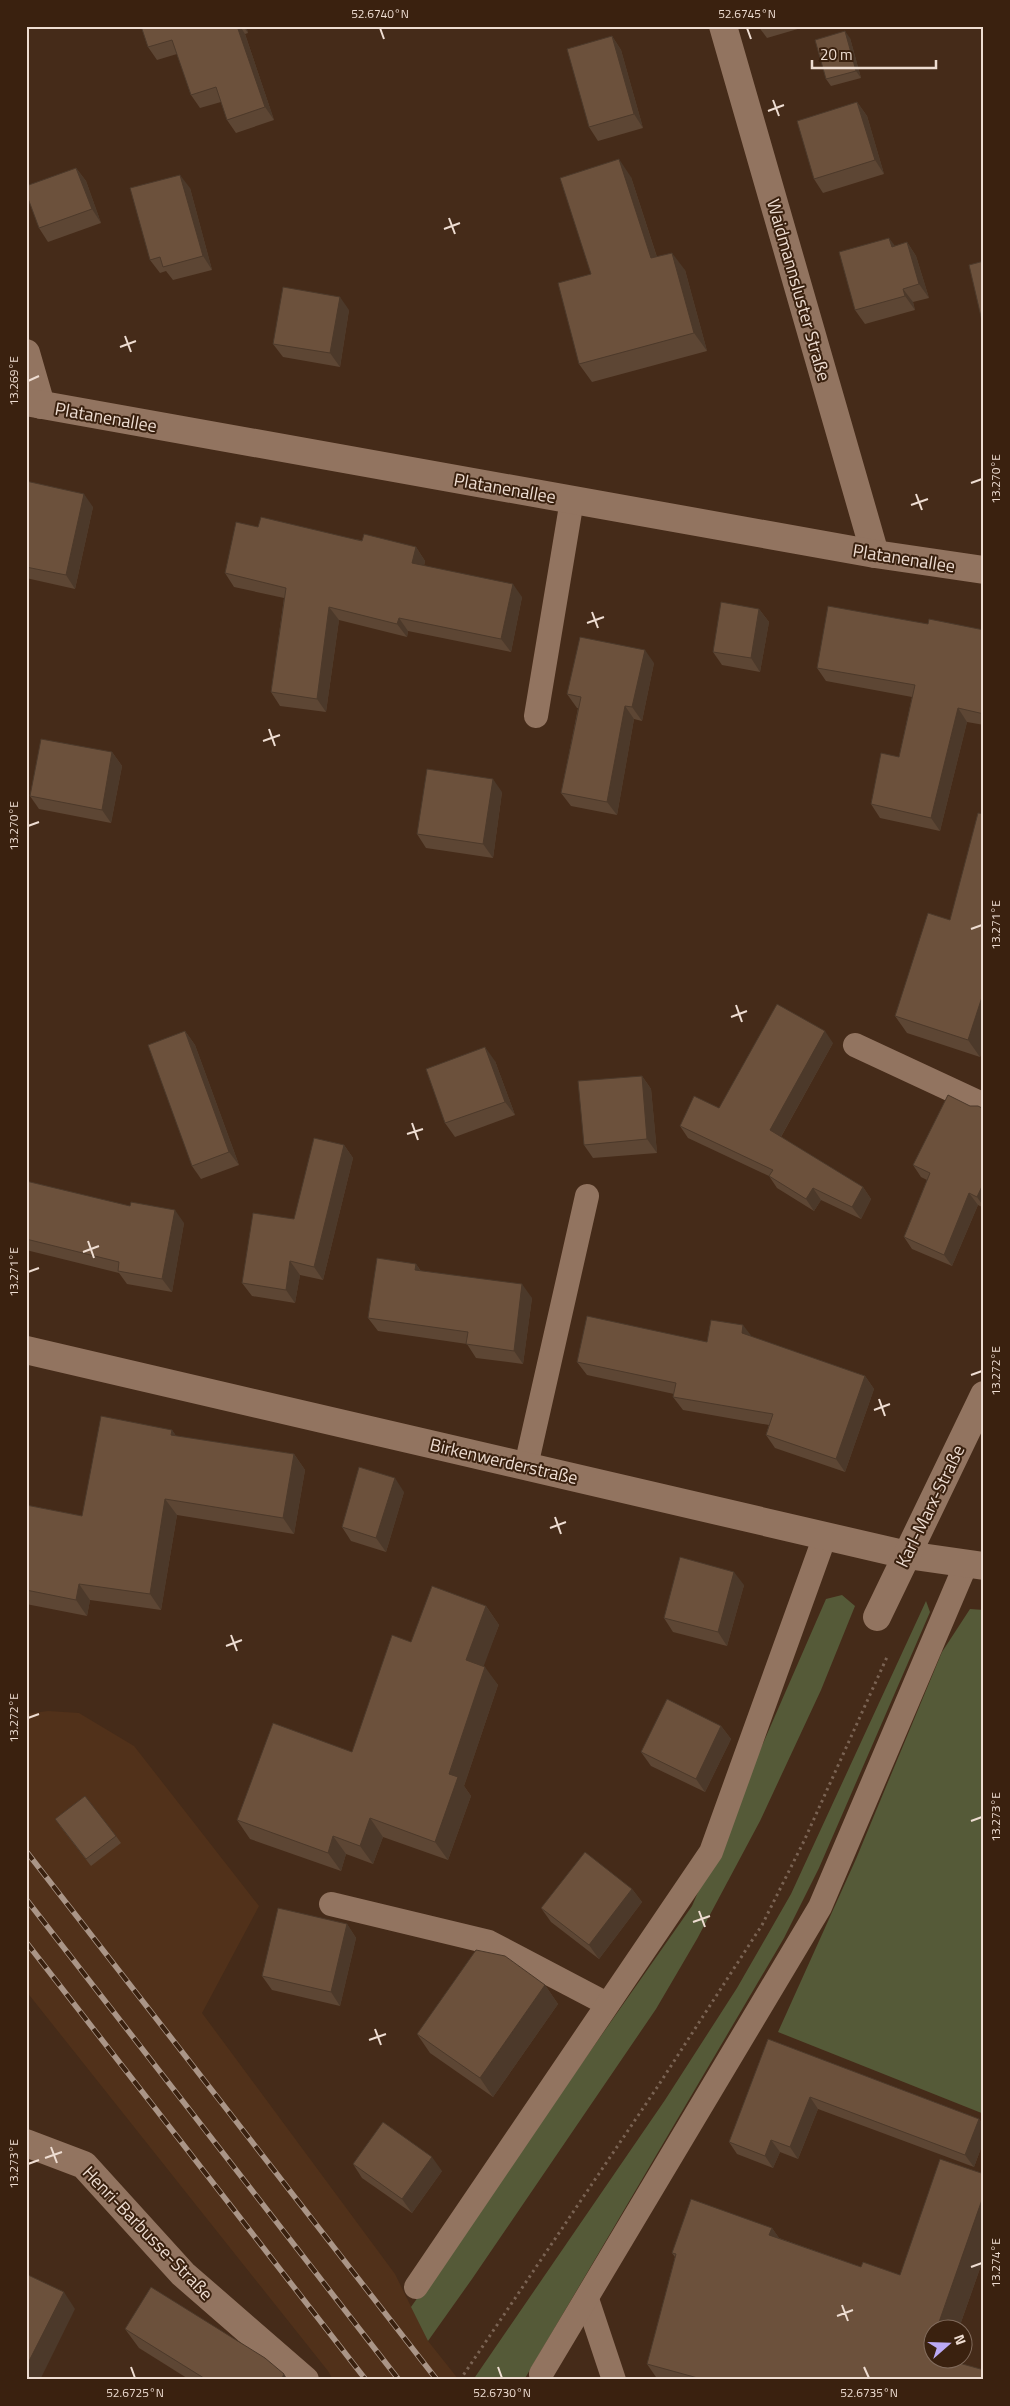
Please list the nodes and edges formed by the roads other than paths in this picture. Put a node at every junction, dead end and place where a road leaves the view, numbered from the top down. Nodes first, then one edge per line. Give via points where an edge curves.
1 (723, 26) edge
2 (26, 353) edge
3 (34, 404) edge
4 (572, 500) junction
5 (875, 554) junction
6 (984, 570) edge
7 (536, 716) dead end
8 (855, 1045) dead end
9 (984, 1105) edge
10 (587, 1196) dead end
11 (26, 1350) edge
12 (984, 1395) edge
13 (526, 1466) junction
14 (825, 1536) junction
15 (907, 1556) junction
16 (975, 1565) edge
17 (877, 1617) dead end
18 (331, 1904) dead end
19 (607, 2004) junction
20 (26, 2143) edge
21 (416, 2287) dead end
22 (587, 2299) junction
23 (541, 2374) dead end
24 (305, 2380) edge
25 (614, 2380) edge

1 - 5 street, Waidmannsluster Straße
2 - 3 street
3 - 4 street, Platanenallee
4 - 5 street, Platanenallee
4 - 7 lane
5 - 6 street, Platanenallee
8 - 9 lane
10 - 13 lane
11 - 13 street, Birkenwerderstraße
12 - 15 street, Karl-Marx-Straße
13 - 14 street, Birkenwerderstraße
14 - 15 street, Birkenwerderstraße
14 - 19 lane via 711,1852
15 - 16 street, Birkenwerderstraße
15 - 17 street, Karl-Marx-Straße
16 - 22 lane via 820,1907
18 - 19 lane via 489,1942
19 - 21 lane
20 - 24 street, Henri-Barbusse-Straße via 84,2165 183,2274
22 - 23 lane
22 - 25 lane

